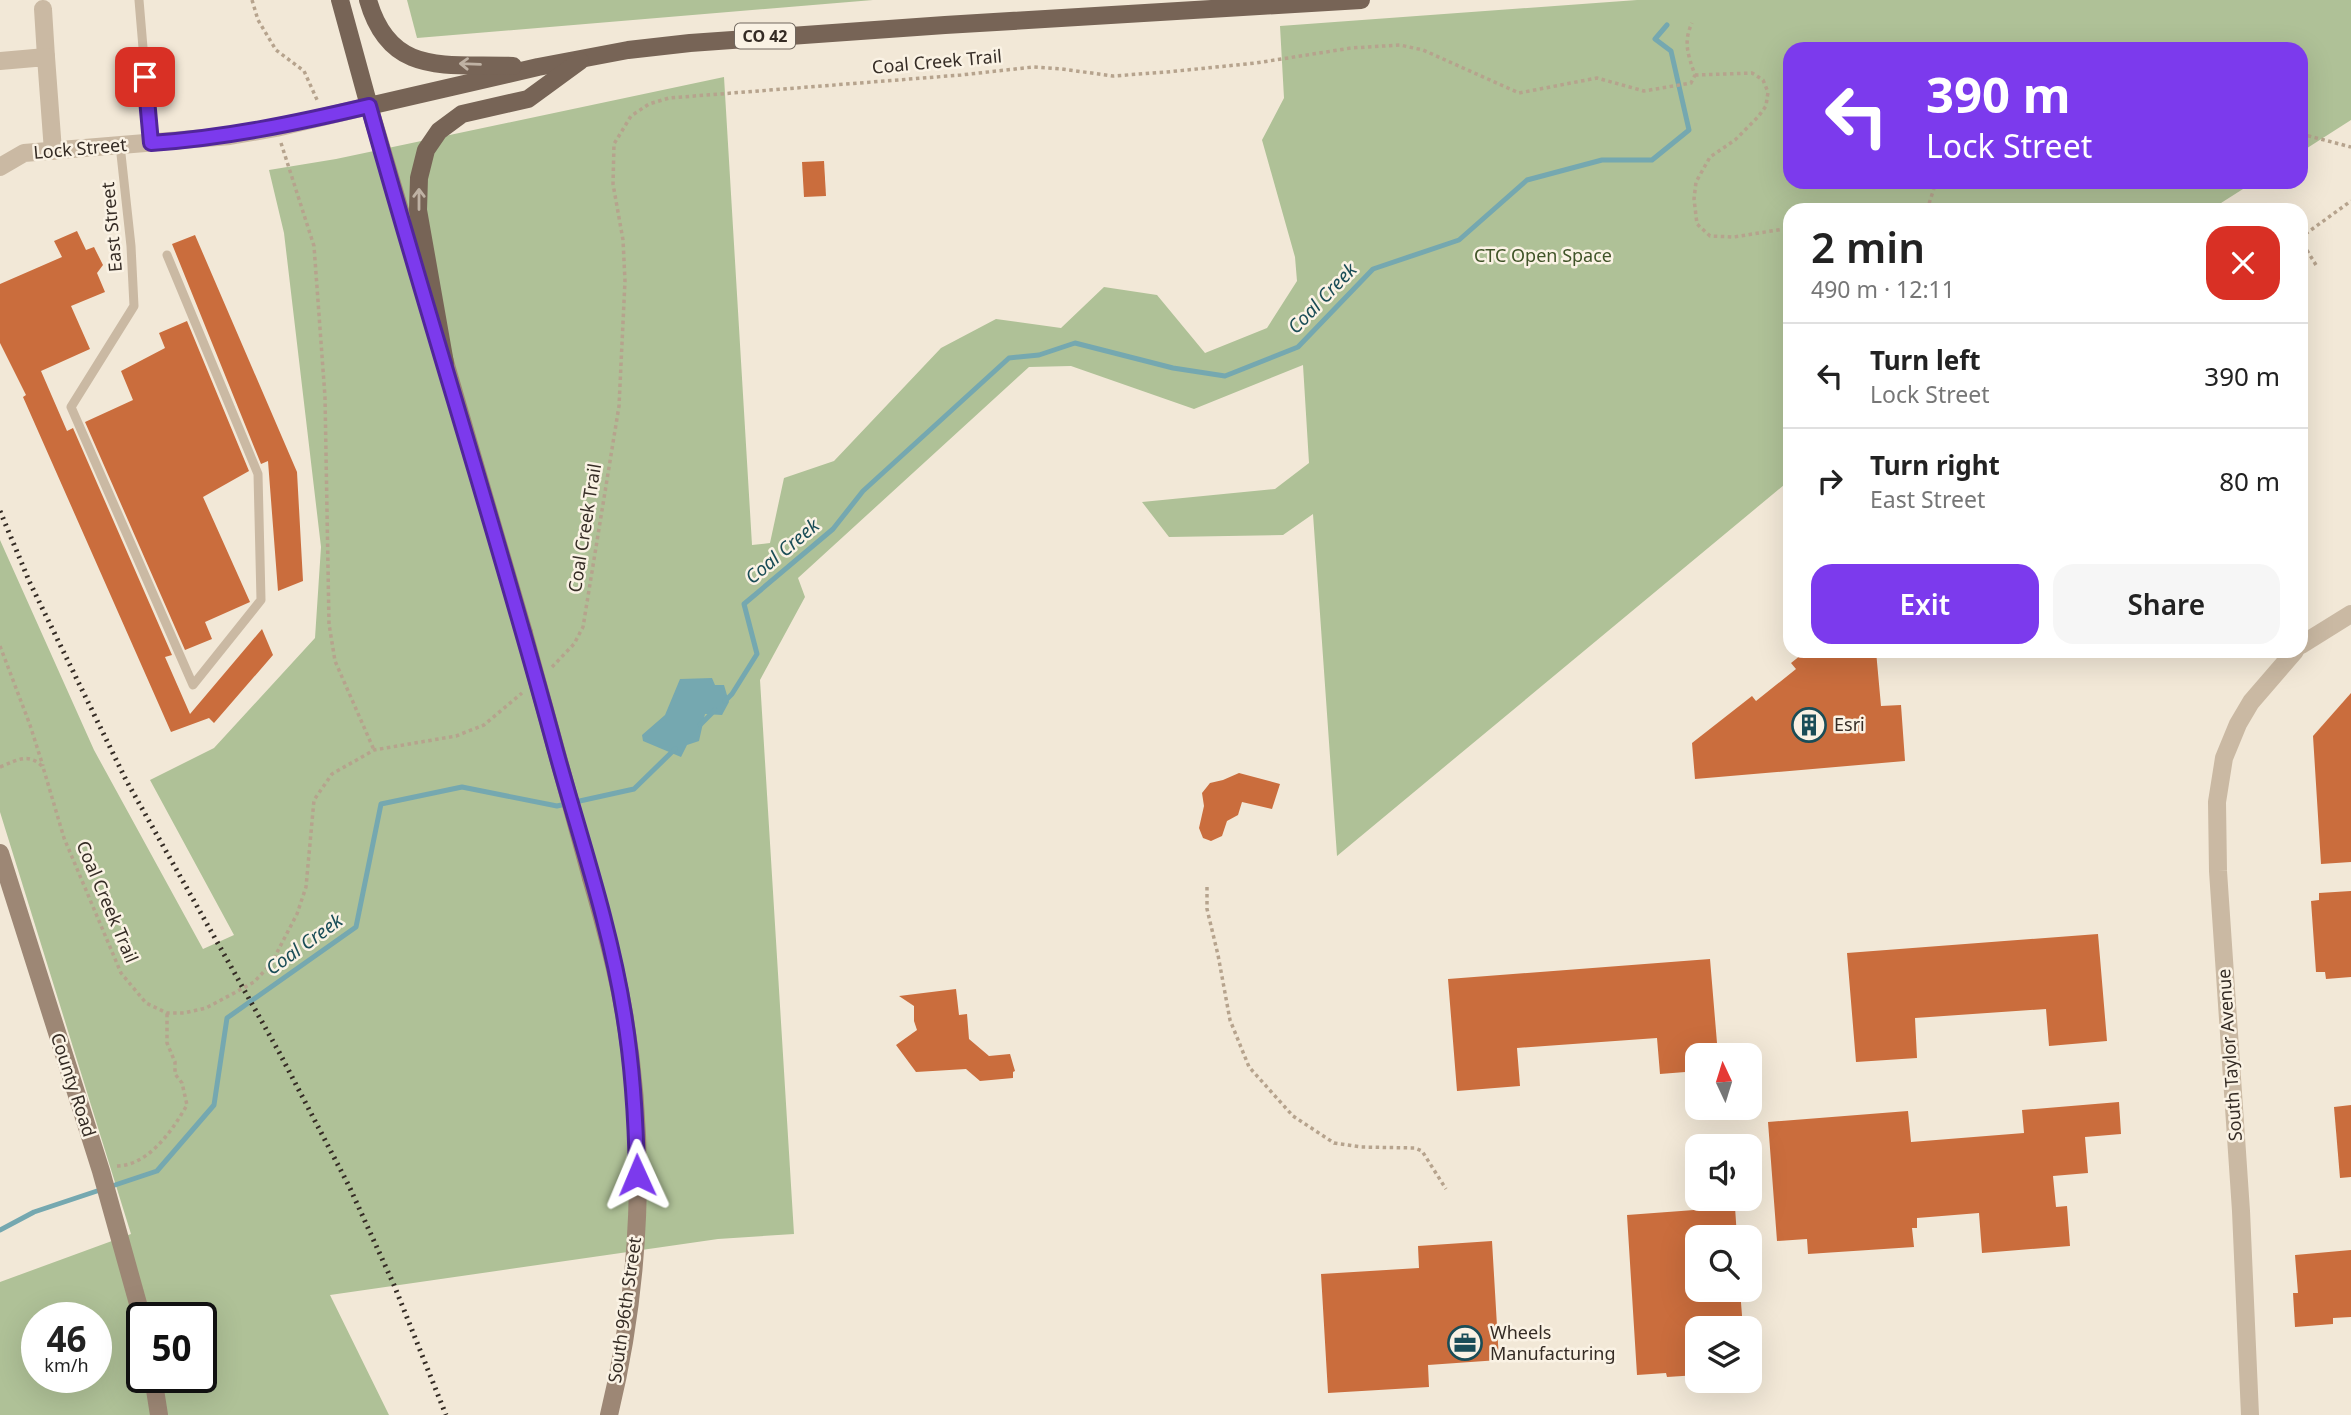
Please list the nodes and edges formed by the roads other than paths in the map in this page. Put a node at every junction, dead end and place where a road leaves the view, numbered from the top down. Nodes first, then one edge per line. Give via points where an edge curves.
1 (139, 0) edge
2 (340, 0) edge
3 (368, 0) edge
4 (1362, 0) edge
5 (43, 9) dead end
6 (46, 57) junction
7 (586, 57) junction
8 (0, 61) edge
9 (538, 67) junction
10 (369, 106) junction
11 (151, 143) junction
12 (120, 145) junction
13 (53, 151) junction
14 (0, 167) edge
15 (167, 255) dead end
16 (445, 363) junction
17 (2351, 614) edge
18 (2308, 641) edge
19 (2289, 658) edge
20 (1, 862) edge
21 (138, 1302) edge
22 (156, 1393) edge
23 (159, 1415) edge
24 (609, 1415) edge
25 (2250, 1415) edge

1 - 11 lane
2 - 10 main road
9 -> 3 main road via 421,62 398,52 378,30
4 - 7 main road, CO 42 via 775,35
5 - 6 street
6 - 8 street
6 - 13 street
7 - 9 main road, CO 42
16 -> 7 main road via 418,210 426,150 439,131 461,114 528,99
9 - 10 main road, CO 42
10 - 11 street, Lock Street via 230,136
10 - 16 main road, South 96th Street
11 - 12 street, Lock Street
12 - 13 street, Lock Street
12 - 15 lane, East Street via 134,306 72,407 193,685 261,600 258,474
13 - 14 street, Lock Street via 24,153
16 - 24 main road, South 96th Street, bridge via 592,878 624,1012 636,1120 636,1238
17 - 18 street
19 - 25 street, South Taylor Avenue via 2238,723 2224,758 2217,802
20 - 21 main road, County Road via 108,1169 115,1220
22 - 23 main road

